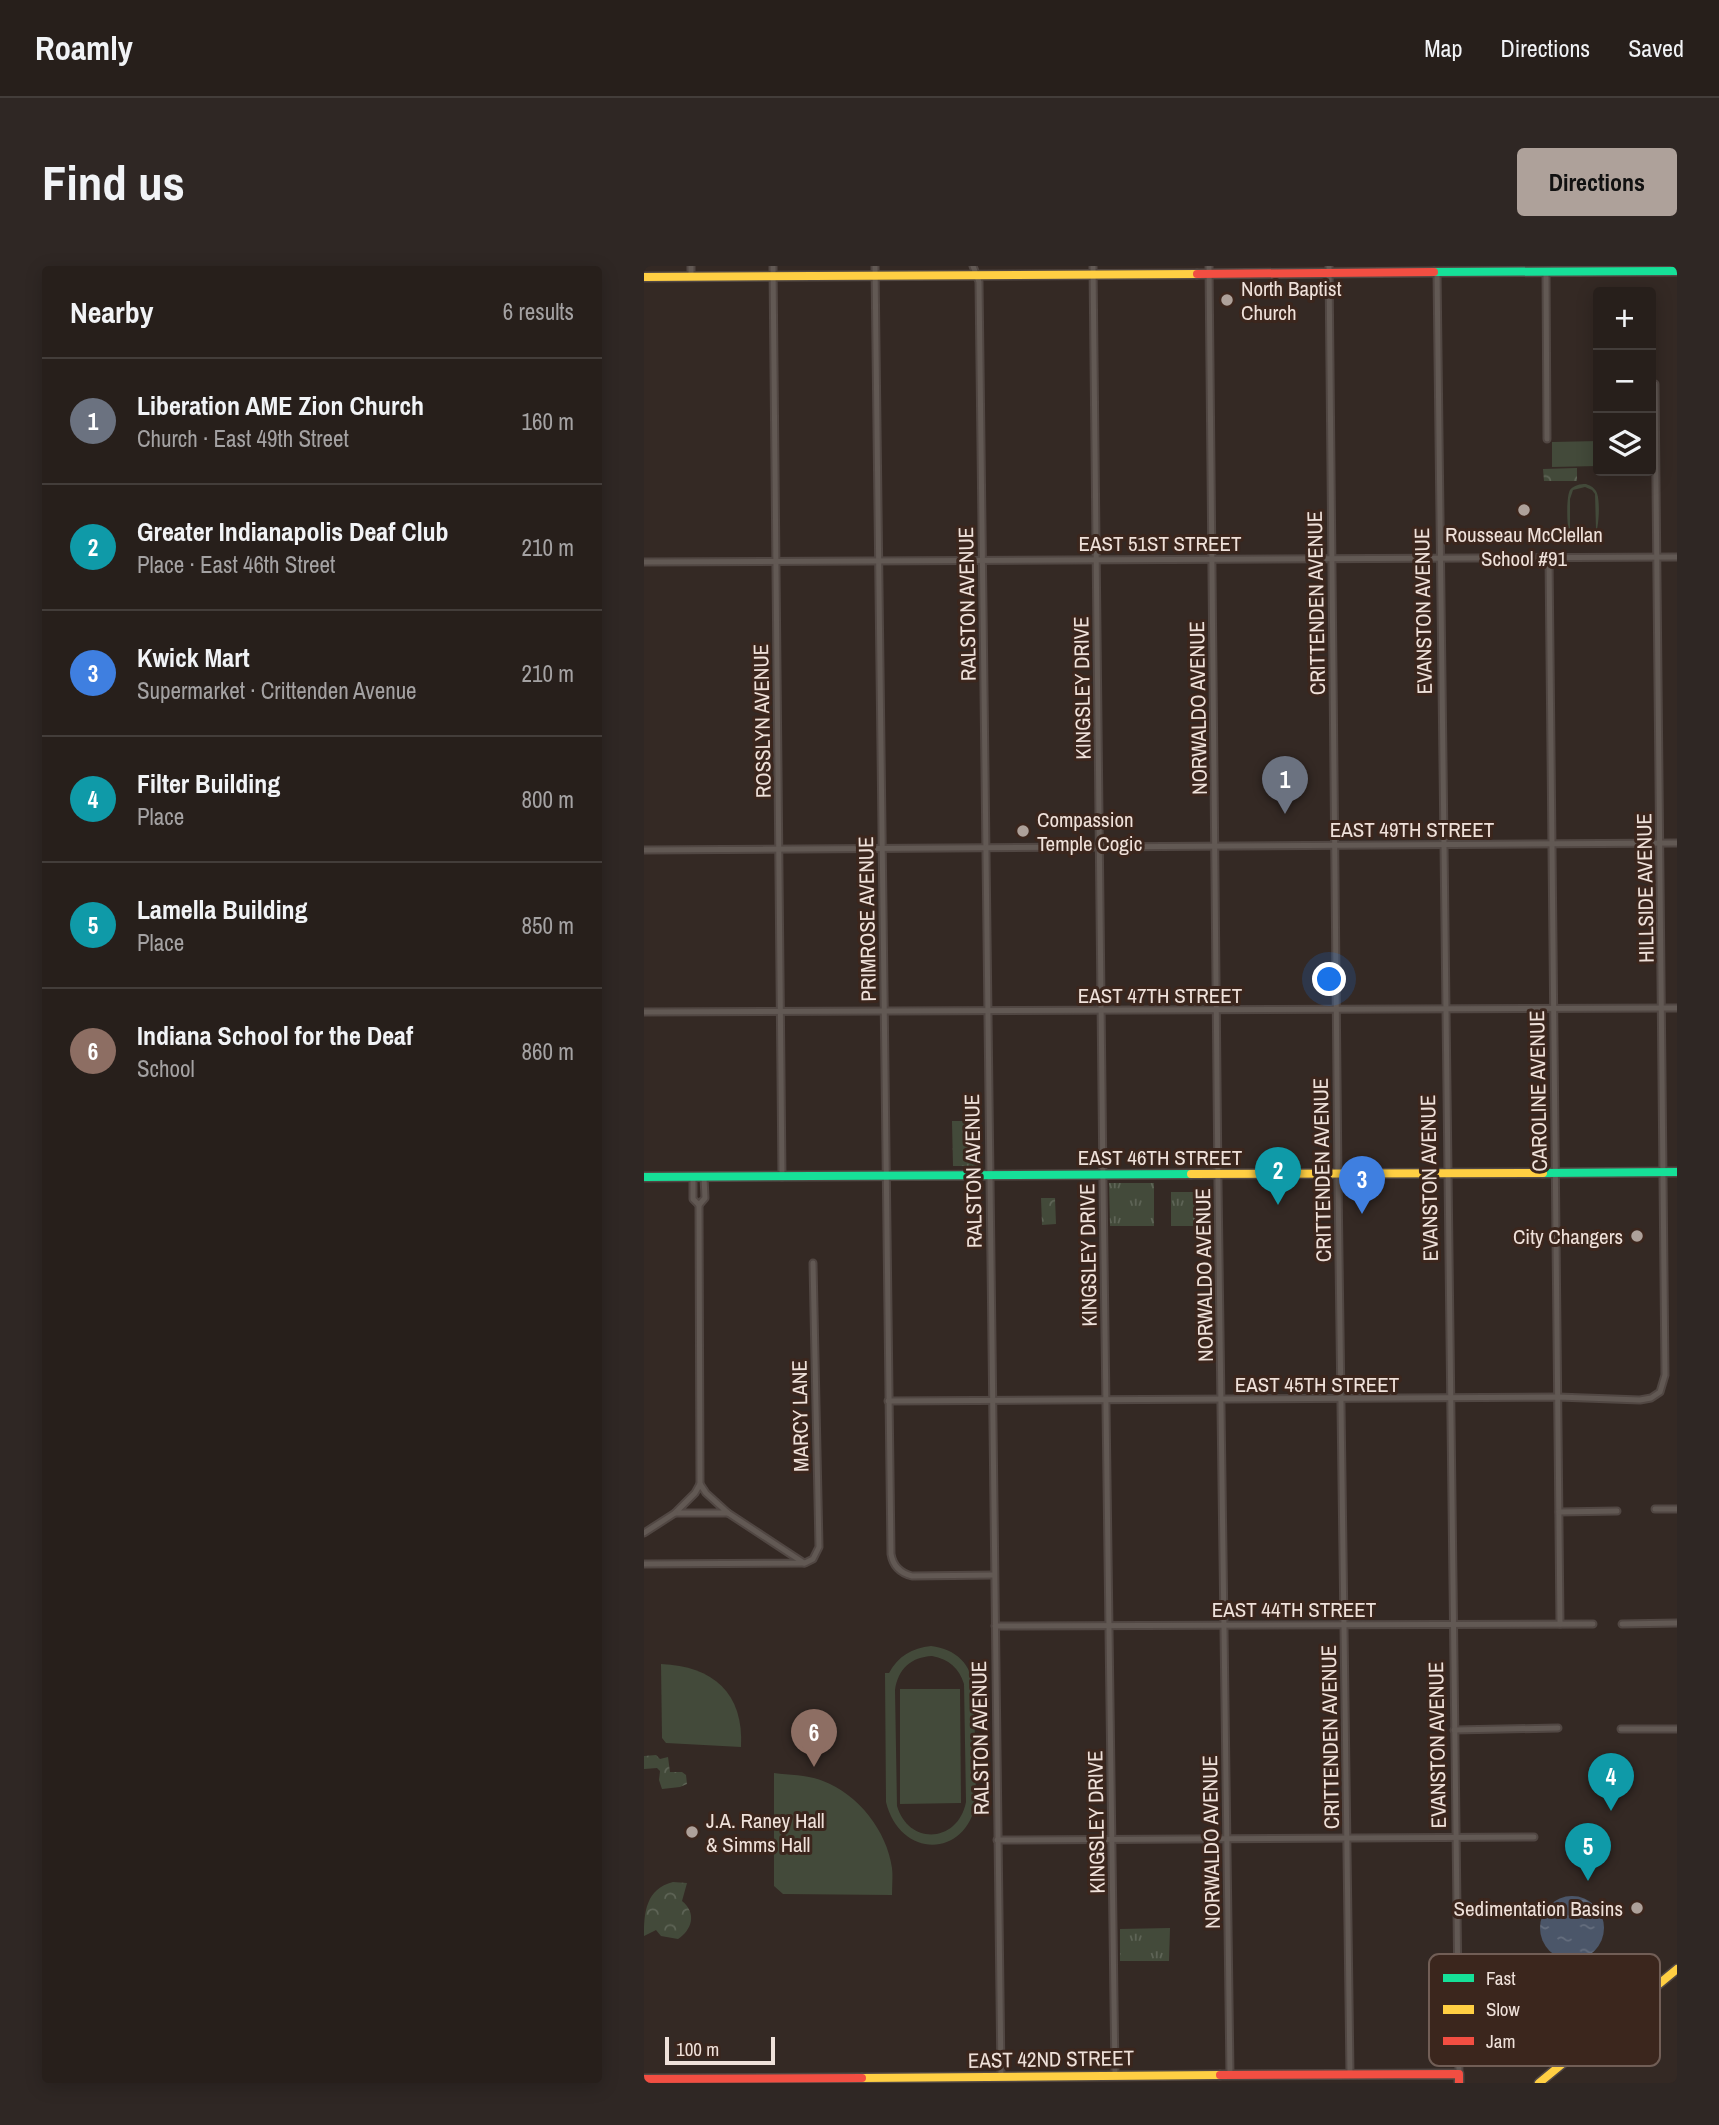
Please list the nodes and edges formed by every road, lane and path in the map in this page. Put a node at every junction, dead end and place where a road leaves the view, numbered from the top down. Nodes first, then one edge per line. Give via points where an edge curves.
1 (691, 266) edge
2 (875, 266) edge
3 (1329, 269) edge
4 (975, 270) edge
5 (1093, 270) edge
6 (1209, 270) edge
7 (773, 271) edge
8 (1677, 271) edge
9 (1437, 272) junction
10 (1546, 272) junction
11 (691, 276) junction
12 (875, 276) junction
13 (644, 277) edge
14 (1655, 413) edge
15 (1547, 439) dead end
16 (1677, 556) edge
17 (1549, 557) junction
18 (1657, 557) junction
19 (1332, 558) junction
20 (1440, 558) junction
21 (1097, 559) junction
22 (1212, 559) junction
23 (982, 560) junction
24 (776, 561) junction
25 (879, 561) junction
26 (644, 562) edge
27 (1660, 843) junction
28 (1677, 843) edge
29 (1552, 844) junction
30 (1335, 845) junction
31 (1443, 845) junction
32 (1215, 846) junction
33 (1100, 847) junction
34 (985, 848) junction
35 (779, 849) junction
36 (882, 849) junction
37 (644, 850) edge
38 (1662, 1008) junction
39 (1677, 1008) edge
40 (1445, 1009) junction
41 (1553, 1009) junction
42 (1216, 1010) junction
43 (1336, 1010) junction
44 (987, 1011) junction
45 (1101, 1011) junction
46 (781, 1012) junction
47 (884, 1012) junction
48 (644, 1013) edge
49 (1663, 1172) junction
50 (1677, 1172) edge
51 (1447, 1173) junction
52 (1555, 1173) junction
53 (1218, 1174) junction
54 (1338, 1174) junction
55 (988, 1175) junction
56 (1103, 1175) junction
57 (885, 1176) junction
58 (644, 1177) edge
59 (693, 1177) junction
60 (704, 1177) junction
61 (782, 1177) junction
62 (699, 1205) junction
63 (813, 1263) dead end
64 (1660, 1392) joint
65 (1558, 1397) junction
66 (1450, 1399) junction
67 (1221, 1400) junction
68 (1341, 1400) junction
69 (888, 1401) junction
70 (992, 1401) junction
71 (1106, 1401) junction
72 (700, 1483) junction
73 (1655, 1509) dead end
74 (1677, 1509) edge
75 (1617, 1511) dead end
76 (1559, 1512) junction
77 (675, 1513) junction
78 (728, 1513) junction
79 (644, 1533) edge
80 (805, 1563) junction
81 (644, 1564) edge
82 (994, 1575) junction
83 (1677, 1623) edge
84 (1453, 1624) junction
85 (1560, 1624) junction
86 (1593, 1624) dead end
87 (1622, 1624) dead end
88 (1224, 1625) junction
89 (1344, 1625) junction
90 (995, 1626) junction
91 (1109, 1626) junction
92 (1558, 1728) dead end
93 (1621, 1729) dead end
94 (1677, 1729) edge
95 (1454, 1730) junction
96 (1455, 1837) junction
97 (1534, 1837) dead end
98 (1347, 1838) junction
99 (1112, 1839) junction
100 (1227, 1839) junction
101 (997, 1840) junction
102 (1457, 1954) edge
103 (1677, 1969) edge
104 (1660, 1983) edge
105 (1560, 2066) edge
106 (1230, 2074) junction
107 (1350, 2074) junction
108 (1115, 2076) junction
109 (1001, 2077) junction
110 (1459, 2078) edge
111 (644, 2079) edge
112 (1539, 2083) edge

1 - 11 street
2 - 12 street, PRIMROSE AVENUE
3 - 6 street
3 - 9 street
3 - 19 street, CRITTENDEN AVENUE
4 - 5 street
4 - 12 street
4 - 23 street, RALSTON AVENUE via 979,282
5 - 6 street
5 - 21 street, KINGSLEY DRIVE
6 - 22 street, NORWALDO AVENUE
7 - 11 street
7 - 12 street
7 - 24 street, ROSSLYN AVENUE
8 - 10 street
9 - 10 street
9 - 20 street, EVANSTON AVENUE
10 - 15 street
11 - 13 street
12 - 25 street, PRIMROSE AVENUE
14 - 18 street, HILLSIDE AVENUE
16 - 18 street, EAST 51ST STREET
17 - 18 street, EAST 51ST STREET
17 - 20 street, EAST 51ST STREET
17 - 29 street, CAROLINE AVENUE
18 - 27 street, HILLSIDE AVENUE
19 - 20 street, EAST 51ST STREET
19 - 22 street, EAST 51ST STREET
19 - 30 street, CRITTENDEN AVENUE
20 - 31 street, EVANSTON AVENUE
21 - 22 street, EAST 51ST STREET
21 - 23 street, EAST 51ST STREET
21 - 33 street, KINGSLEY DRIVE
22 - 32 street, NORWALDO AVENUE
23 - 25 street, EAST 51ST STREET
23 - 34 street, RALSTON AVENUE
24 - 25 street, EAST 51ST STREET
24 - 26 street, EAST 51ST STREET
24 - 35 street, ROSSLYN AVENUE
25 - 36 street, PRIMROSE AVENUE
27 - 28 street, EAST 49TH STREET
27 - 29 street, EAST 49TH STREET
27 - 38 street, HILLSIDE AVENUE
29 - 31 street, EAST 49TH STREET
29 - 41 street, CAROLINE AVENUE
30 - 31 street, EAST 49TH STREET
30 - 32 street, EAST 49TH STREET
30 - 43 street, CRITTENDEN AVENUE
31 - 40 street, EVANSTON AVENUE
32 - 33 street, EAST 49TH STREET
32 - 42 street, NORWALDO AVENUE
33 - 34 street, EAST 49TH STREET
33 - 45 street, KINGSLEY DRIVE
34 - 36 street, EAST 49TH STREET
34 - 44 street, RALSTON AVENUE
35 - 36 street, EAST 49TH STREET
35 - 37 street, EAST 49TH STREET
35 - 46 street, ROSSLYN AVENUE
36 - 47 street, PRIMROSE AVENUE
38 - 39 street, EAST 47TH STREET
38 - 41 street, EAST 47TH STREET
38 - 49 street, HILLSIDE AVENUE
40 - 41 street, EAST 47TH STREET
40 - 43 street, EAST 47TH STREET
40 - 51 street, EVANSTON AVENUE
41 - 52 street, CAROLINE AVENUE
42 - 43 street, EAST 47TH STREET
42 - 45 street, EAST 47TH STREET
42 - 53 street, NORWALDO AVENUE
43 - 54 street, CRITTENDEN AVENUE
44 - 45 street, EAST 47TH STREET
44 - 47 street, EAST 47TH STREET
44 - 55 street, RALSTON AVENUE
45 - 56 street, KINGSLEY DRIVE
46 - 47 street, EAST 47TH STREET
46 - 48 street, EAST 47TH STREET
46 - 61 street, ROSSLYN AVENUE
47 - 57 street, PRIMROSE AVENUE
49 - 50 street, EAST 46TH STREET
49 - 52 street, EAST 46TH STREET
49 - 64 street, HILLSIDE AVENUE via 1665,1375
51 - 52 street, EAST 46TH STREET
51 - 54 street, EAST 46TH STREET
51 - 66 street, EVANSTON AVENUE
52 - 65 street, CAROLINE AVENUE
53 - 54 street, EAST 46TH STREET
53 - 56 street, EAST 46TH STREET
53 - 67 street, NORWALDO AVENUE
54 - 68 street, CRITTENDEN AVENUE
55 - 56 street, EAST 46TH STREET
55 - 57 street, EAST 46TH STREET
55 - 70 street, RALSTON AVENUE
56 - 71 street, KINGSLEY DRIVE
57 - 61 street, EAST 46TH STREET
57 - 69 street, PRIMROSE AVENUE
58 - 59 street, EAST 46TH STREET
59 - 60 street, EAST 46TH STREET
59 - 62 street via 693,1199
60 - 61 street, EAST 46TH STREET
60 - 62 street via 705,1198
62 - 72 street
63 - 80 street, MARCY LANE via 819,1548
64 - 65 street, EAST 45TH STREET via 1643,1400
65 - 66 street, EAST 45TH STREET
65 - 76 street, CAROLINE AVENUE
66 - 68 street, EAST 45TH STREET
66 - 84 street, EVANSTON AVENUE
67 - 68 street, EAST 45TH STREET
67 - 71 street, EAST 45TH STREET
67 - 88 street, NORWALDO AVENUE
68 - 89 street, CRITTENDEN AVENUE
69 - 70 street, EAST 45TH STREET
69 - 82 street, PRIMROSE AVENUE via 893,1563 912,1576
70 - 71 street, EAST 45TH STREET
70 - 82 street, RALSTON AVENUE
71 - 91 street, KINGSLEY DRIVE
72 - 77 street
72 - 78 street
73 - 74 street
75 - 76 street
76 - 85 street, CAROLINE AVENUE
77 - 78 street
77 - 79 street
78 - 80 street
80 - 81 street
82 - 90 street, RALSTON AVENUE
83 - 87 street
84 - 85 street, EAST 44TH STREET
84 - 89 street, EAST 44TH STREET
84 - 95 street, EVANSTON AVENUE
85 - 86 street, EAST 44TH STREET
88 - 89 street, EAST 44TH STREET
88 - 91 street, EAST 44TH STREET
88 - 100 street, NORWALDO AVENUE
89 - 98 street, CRITTENDEN AVENUE
90 - 91 street, EAST 44TH STREET
90 - 101 street, RALSTON AVENUE
91 - 99 street, KINGSLEY DRIVE
92 - 95 street
93 - 94 street
95 - 96 street, EVANSTON AVENUE
96 - 97 street
96 - 98 street
96 - 102 street, EVANSTON AVENUE
98 - 100 street
98 - 107 street, CRITTENDEN AVENUE
99 - 100 street
99 - 101 street
99 - 108 street, KINGSLEY DRIVE
100 - 106 street, NORWALDO AVENUE
101 - 109 street, RALSTON AVENUE
103 - 104 street
105 - 112 street
106 - 107 street, EAST 42ND STREET
106 - 108 street, EAST 42ND STREET
107 - 110 street, EAST 42ND STREET
108 - 109 street, EAST 42ND STREET
109 - 111 street, EAST 42ND STREET

